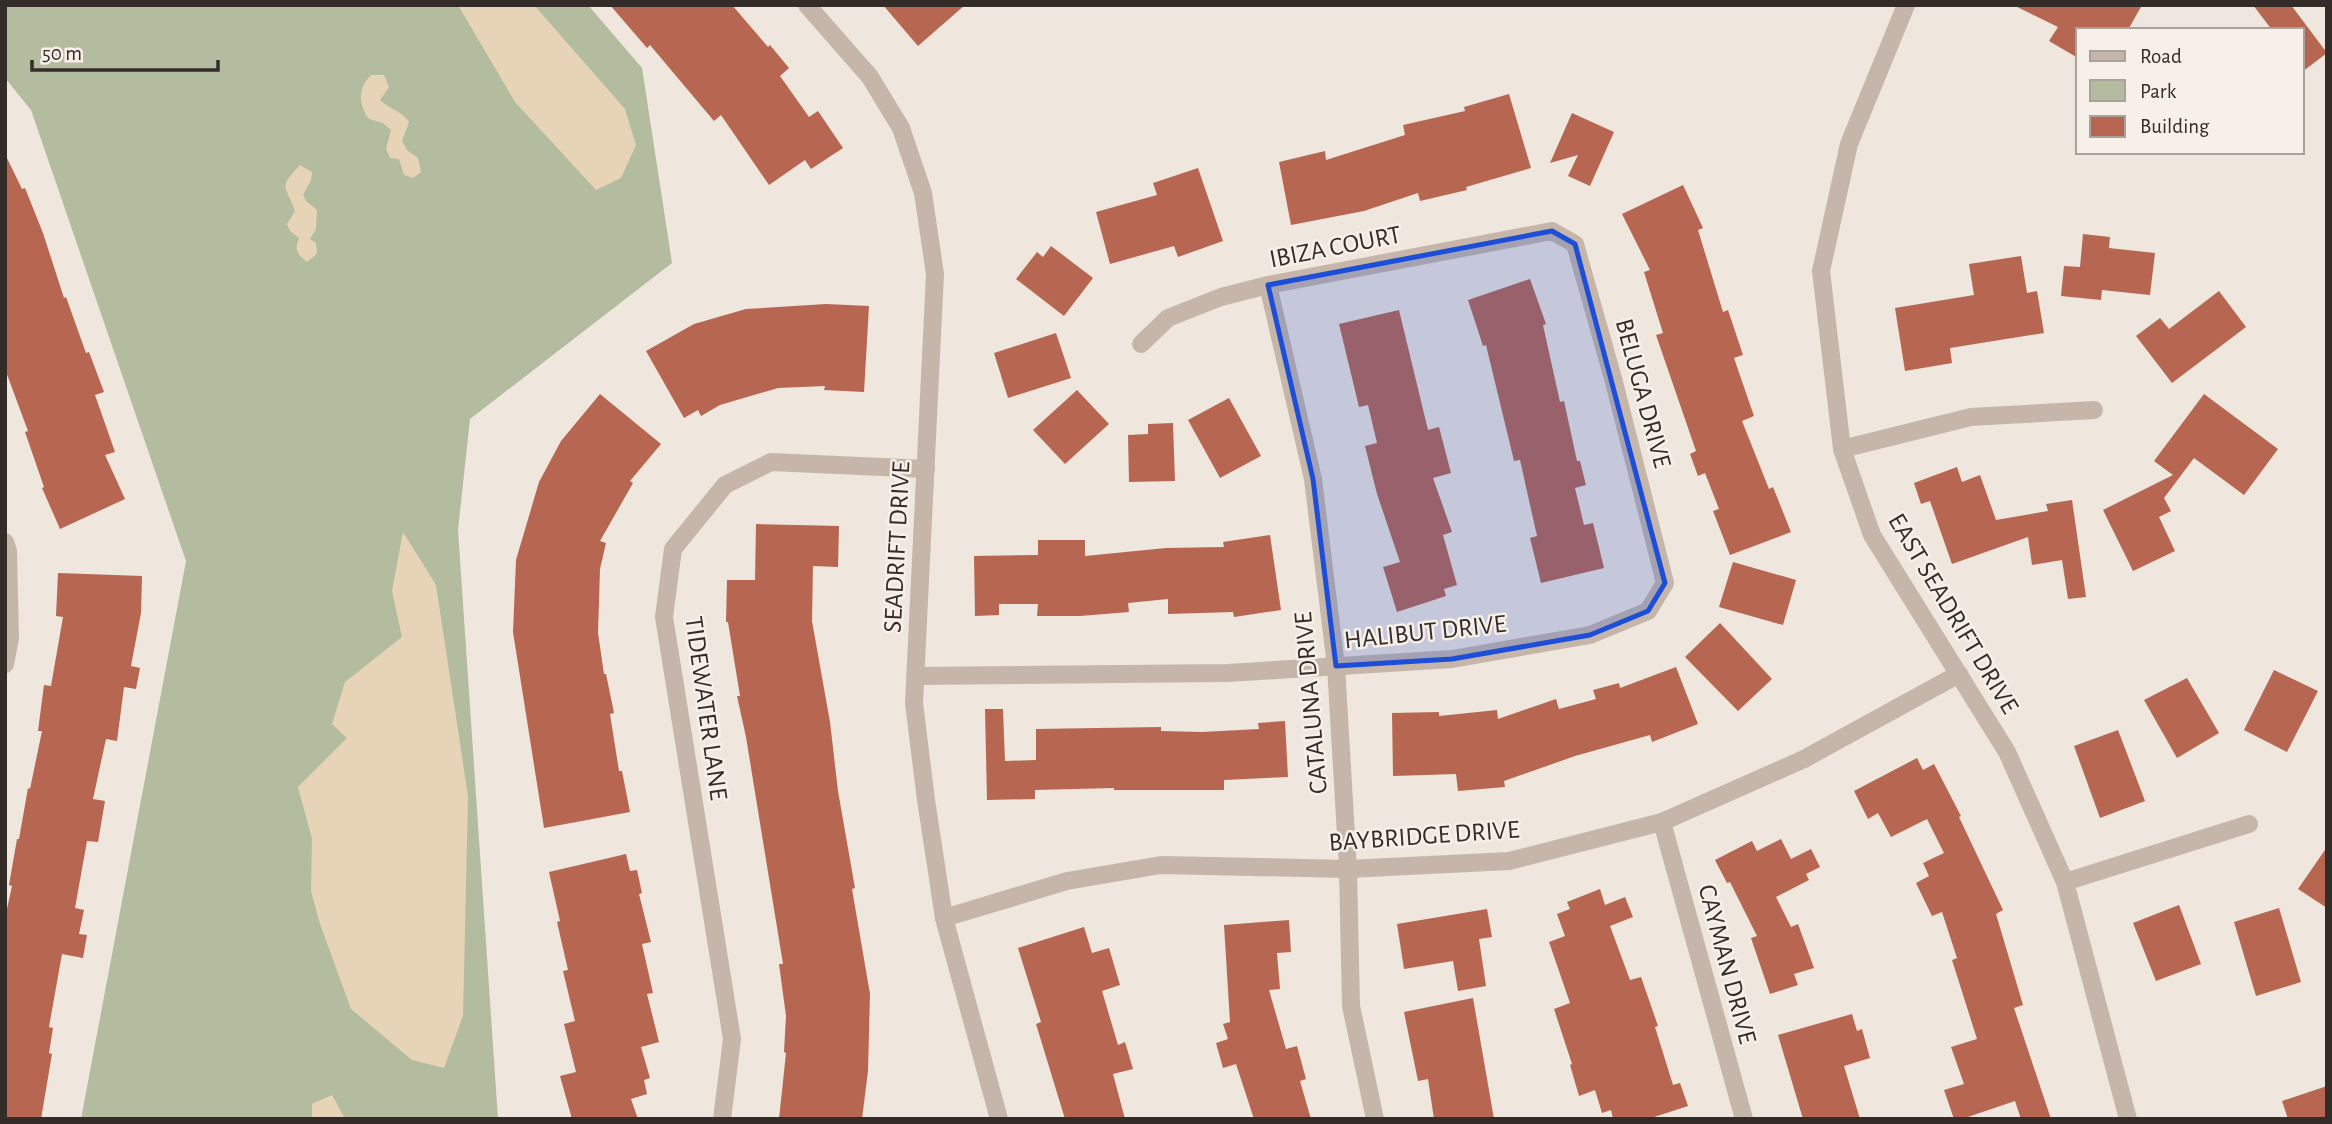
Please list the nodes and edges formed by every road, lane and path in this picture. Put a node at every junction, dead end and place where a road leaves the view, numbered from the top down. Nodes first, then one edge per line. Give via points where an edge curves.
1 (807, 5) edge
2 (1906, 5) edge
3 (1552, 231) joint
4 (1268, 285) junction
5 (1141, 344) dead end
6 (2094, 410) dead end
7 (1842, 449) junction
8 (926, 469) junction
9 (5, 542) edge
10 (1665, 583) joint
11 (5, 664) edge
12 (1336, 666) junction
13 (1959, 674) junction
14 (916, 676) junction
15 (1662, 822) junction
16 (2249, 824) dead end
17 (1348, 869) junction
18 (2065, 882) junction
19 (944, 918) junction
20 (722, 1119) edge
21 (999, 1119) edge
22 (1374, 1119) edge
23 (1744, 1119) edge
24 (2129, 1119) edge

1 - 8 street, SEADRIFT DRIVE via 870,77 901,128 923,193 935,274
2 - 7 street, EAST SEADRIFT DRIVE via 1849,144 1821,271
3 - 4 street, IBIZA COURT
3 - 10 street, BELUGA DRIVE via 1575,244
4 - 5 street, IBIZA COURT via 1168,318
4 - 12 street, CATALUNA DRIVE via 1313,479
6 - 7 street via 1971,417
7 - 13 street, EAST SEADRIFT DRIVE via 1872,535
8 - 14 street, SEADRIFT DRIVE
8 - 20 street, TIDEWATER LANE via 771,462 725,485 673,549 664,617 732,1039
9 - 11 street via 10,638
10 - 12 street, HALIBUT DRIVE via 1648,611 1590,635 1452,659
12 - 14 street, HALIBUT DRIVE via 1228,673
12 - 17 street, CATALUNA DRIVE
13 - 15 street, BAYBRIDGE DRIVE via 1804,759
13 - 18 street, EAST SEADRIFT DRIVE via 2007,752
14 - 19 street, SEADRIFT DRIVE via 914,703
15 - 17 street, BAYBRIDGE DRIVE via 1509,861
15 - 23 street, CAYMAN DRIVE
16 - 18 street
17 - 19 street, BAYBRIDGE DRIVE via 1161,865 1067,881
17 - 22 street, CATALUNA DRIVE via 1351,1006
18 - 24 street, EAST SEADRIFT DRIVE
19 - 21 street, SEADRIFT DRIVE

